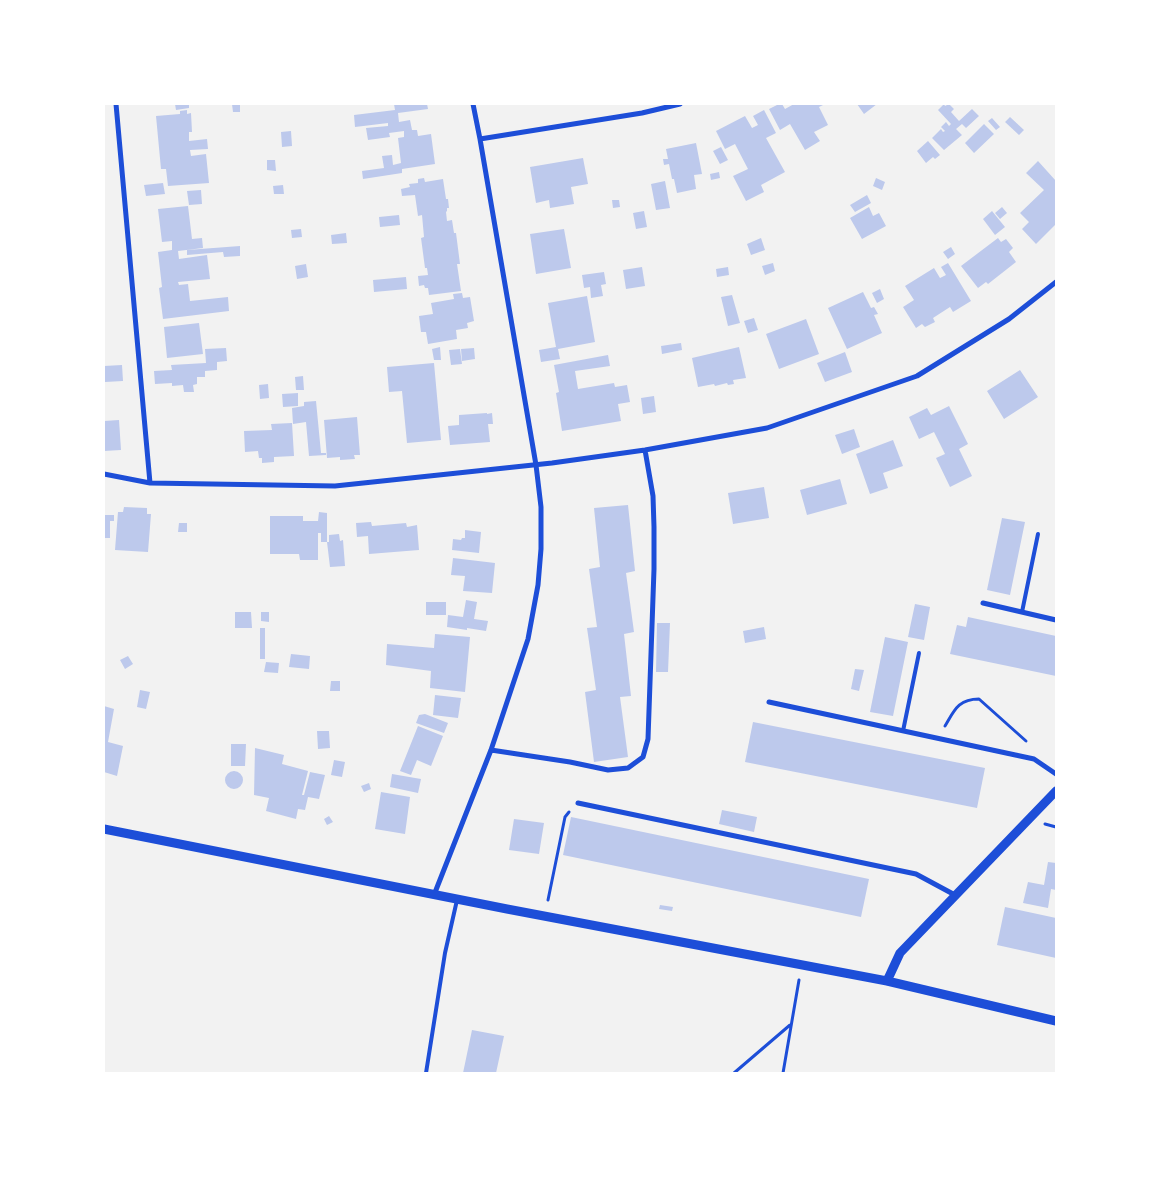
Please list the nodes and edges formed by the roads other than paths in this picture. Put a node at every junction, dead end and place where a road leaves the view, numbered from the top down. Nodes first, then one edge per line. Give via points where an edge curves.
1 (116, 104) edge
2 (473, 104) edge
3 (680, 104) edge
4 (480, 138) junction
5 (1056, 282) edge
6 (645, 450) junction
7 (536, 465) junction
8 (104, 474) edge
9 (150, 484) junction
10 (1038, 534) dead end
11 (983, 603) dead end
12 (1022, 612) junction
13 (1056, 620) edge
14 (919, 653) dead end
15 (769, 702) dead end
16 (903, 731) junction
17 (491, 750) junction
18 (1056, 774) edge
19 (1056, 791) edge
20 (578, 803) road end
21 (104, 829) edge
22 (434, 895) junction
23 (955, 895) junction
24 (457, 900) junction
25 (888, 981) junction
26 (1056, 1021) edge
27 (426, 1073) edge

1 - 9 street
2 - 4 street
3 - 4 street via 642,113
4 - 7 street
5 - 6 street via 1009,319 917,376 766,428
6 - 7 street
6 - 17 street via 652,496 654,569 648,739 643,757 628,768 608,770
7 - 9 street via 335,486
7 - 17 street via 541,507 538,585 528,639
8 - 9 street
10 - 12 lane
11 - 12 street
12 - 13 street
14 - 16 lane
15 - 16 street
16 - 18 street via 1034,759
17 - 22 street
19 - 23 street
20 - 23 street via 916,874
21 - 22 street
22 - 24 street
23 - 25 street via 900,952
24 - 25 street
24 - 27 lane
25 - 26 street

